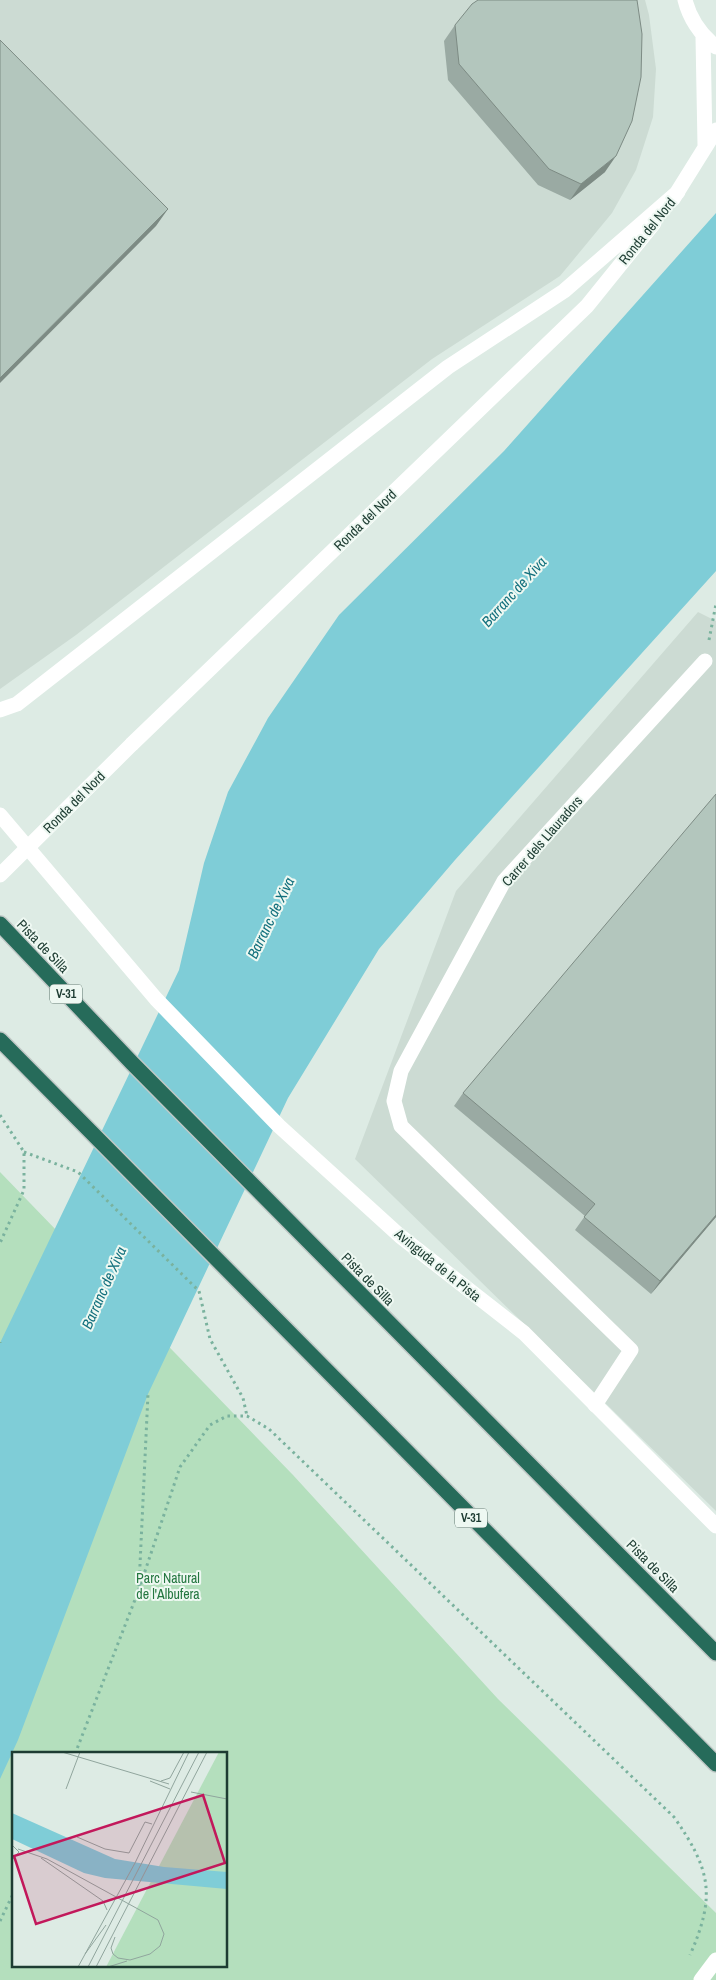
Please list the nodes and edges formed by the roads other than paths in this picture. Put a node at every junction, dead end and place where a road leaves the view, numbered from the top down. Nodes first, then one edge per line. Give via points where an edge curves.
1 (685, 0) edge
2 (703, 37) junction
3 (716, 47) edge
4 (716, 130) edge
5 (705, 145) junction
6 (678, 192) junction
7 (705, 661) road end
8 (0, 710) edge
9 (0, 815) edge
10 (0, 876) edge
11 (0, 924) edge
12 (0, 1040) edge
13 (595, 1405) junction
14 (716, 1526) edge
15 (716, 1653) edge
16 (716, 1764) edge
17 (716, 1960) edge
18 (701, 1980) edge

1 - 2 street via 688,14
2 - 3 street
2 - 5 street
4 - 5 street, Ronda del Nord
5 - 6 street, Ronda del Nord
6 - 8 street via 564,291 448,367 17,704
6 - 10 street, Ronda del Nord, bridge via 587,306 132,744
7 - 13 street, Carrer dels Llauradors via 504,882 400,1071 394,1101 401,1126 631,1350
9 - 13 street, Avinguda de la Pista via 156,999 279,1126 400,1236 524,1333
11 - 15 highway, Pista de Silla / V-31 via 132,1063
12 - 16 highway, V-31
13 - 14 street, Avinguda de la Pista
17 - 18 street

